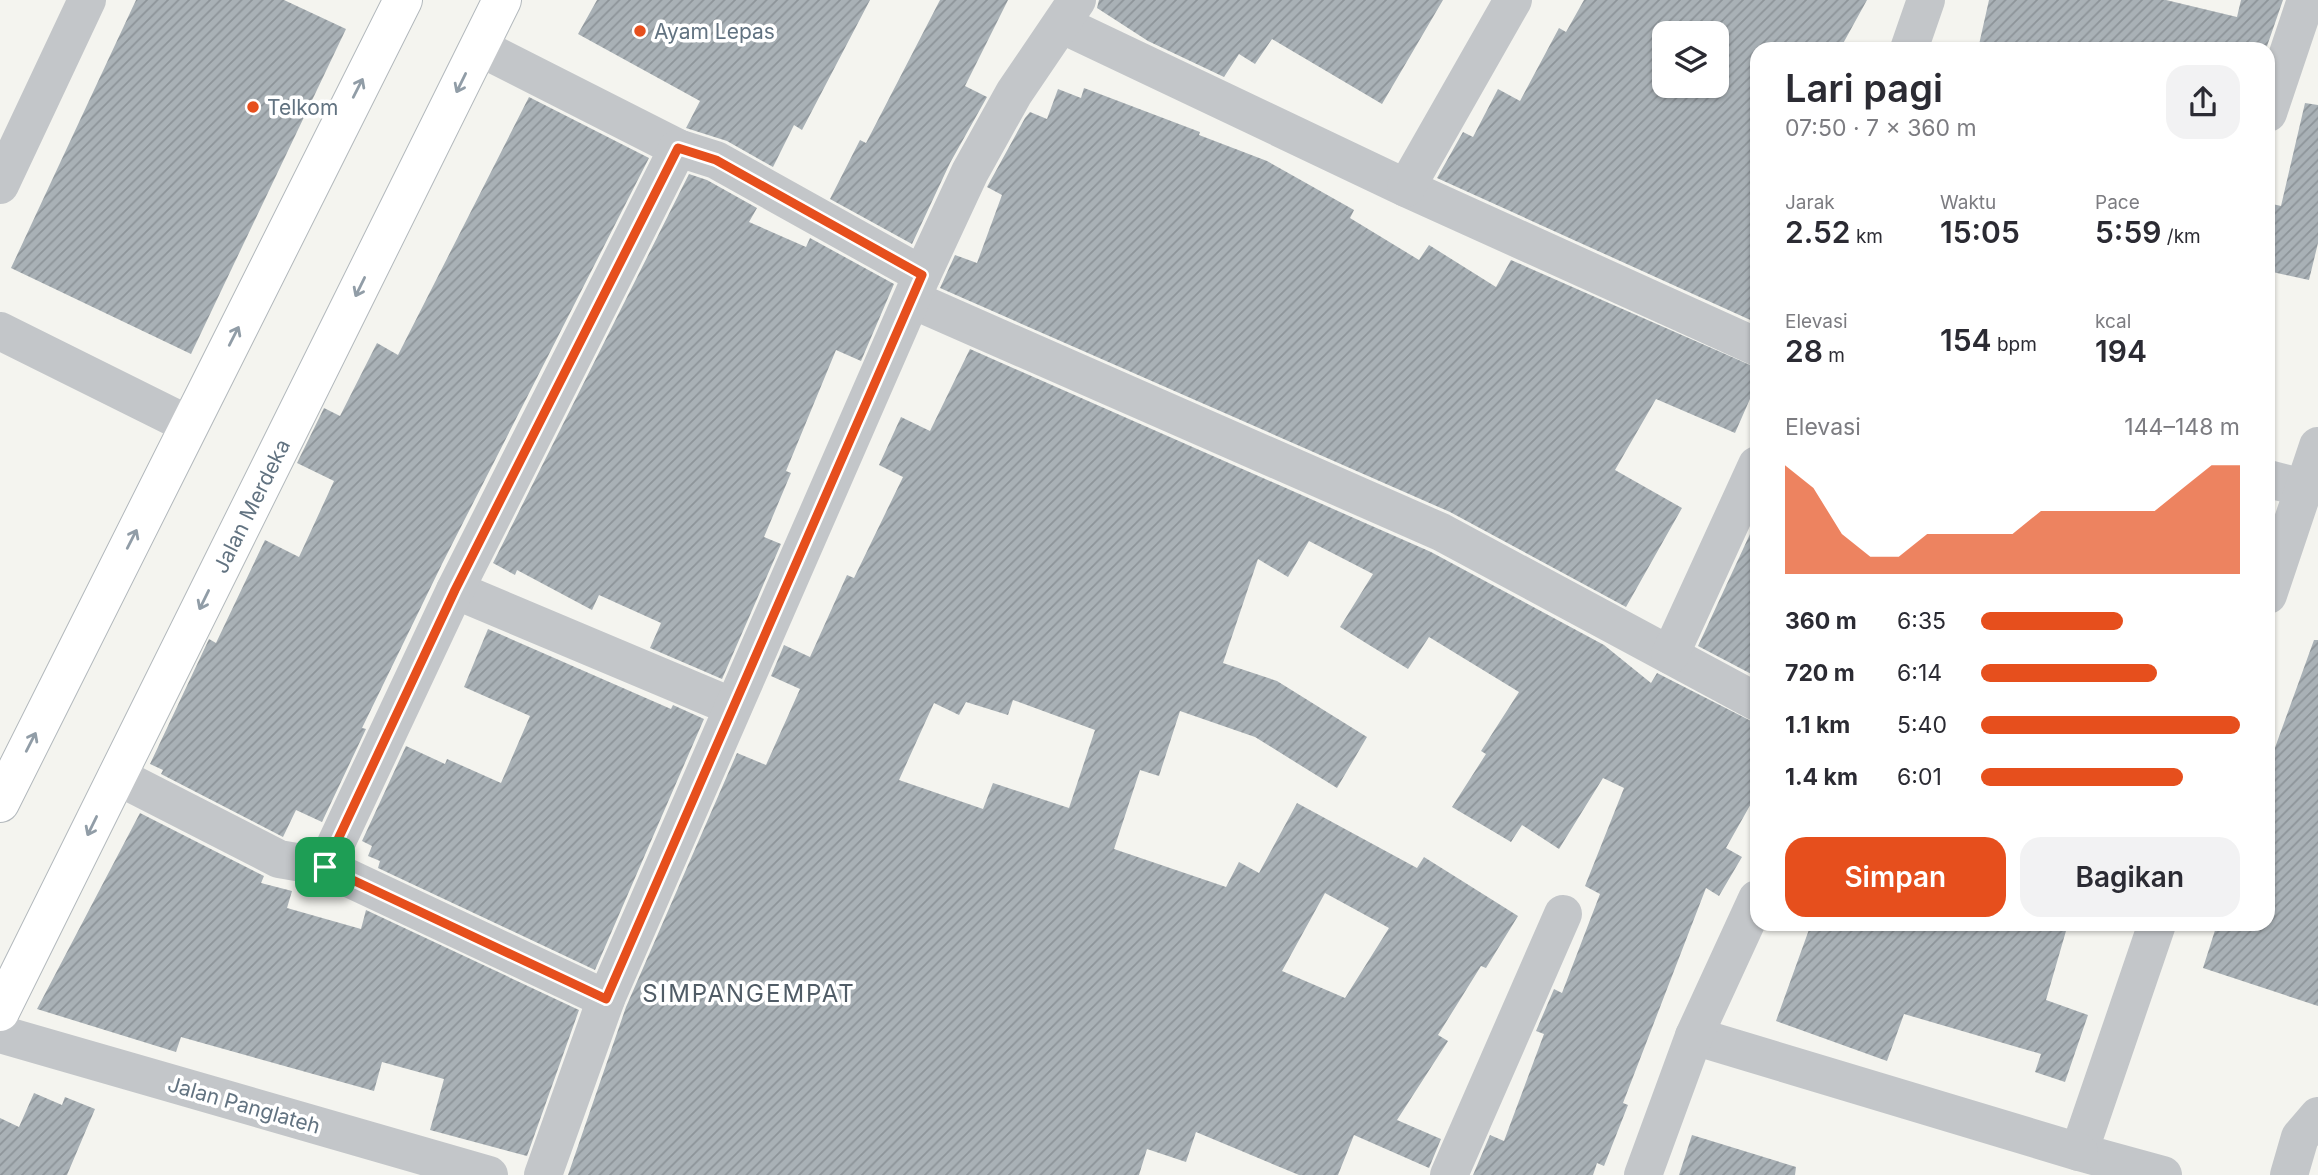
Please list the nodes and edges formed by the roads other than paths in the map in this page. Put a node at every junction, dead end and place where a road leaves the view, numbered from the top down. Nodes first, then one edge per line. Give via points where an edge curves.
1 (88, 0) edge
2 (403, 0) edge
3 (502, 0) edge
4 (1513, 0) edge
5 (1926, 0) edge
6 (2306, 0) edge
7 (1070, 12) edge
8 (1911, 42) edge
9 (479, 47) junction
10 (2275, 92) edge
11 (678, 148) junction
12 (0, 185) edge
13 (1406, 188) junction
14 (917, 288) junction
15 (0, 331) edge
16 (1750, 344) edge
17 (189, 425) junction
18 (2318, 446) edge
19 (1750, 480) edge
20 (2286, 484) edge
21 (2275, 551) edge
22 (455, 590) junction
23 (1670, 655) junction
24 (1750, 698) edge
25 (733, 707) junction
26 (117, 776) junction
27 (0, 803) edge
28 (325, 867) junction
29 (1563, 914) dead end
30 (1750, 914) edge
31 (2155, 931) edge
32 (606, 999) junction
33 (0, 1012) edge
34 (0, 1034) edge
35 (1694, 1036) junction
36 (2318, 1116) edge
37 (2080, 1152) junction
38 (489, 1175) edge
39 (543, 1175) edge
40 (1449, 1175) edge
41 (1643, 1175) edge
42 (2163, 1175) edge
43 (2289, 1175) edge

1 - 12 street
17 -> 2 main road
3 - 9 main road, Jalan Merdeka
4 - 13 street
5 - 8 street
6 - 10 street
7 - 13 street
7 - 14 street via 1014,93 970,172
9 - 11 street
9 -> 26 main road, Jalan Merdeka
11 - 14 street via 716,160
11 - 22 street
13 - 16 street
14 - 23 street via 1441,533
14 - 25 street
15 - 17 street
27 -> 17 main road
18 - 20 street
19 - 23 street
20 - 21 street
22 - 25 street
22 - 28 street
23 - 24 street
25 - 32 street
26 - 28 street via 279,859
26 -> 33 main road, Jalan Merdeka
28 - 32 street
29 - 40 street
30 - 35 street
31 - 37 street
32 - 39 street
34 - 38 street, Jalan Panglateh
35 - 37 street
35 - 41 street
36 - 43 street via 2301,1137
37 - 42 street

